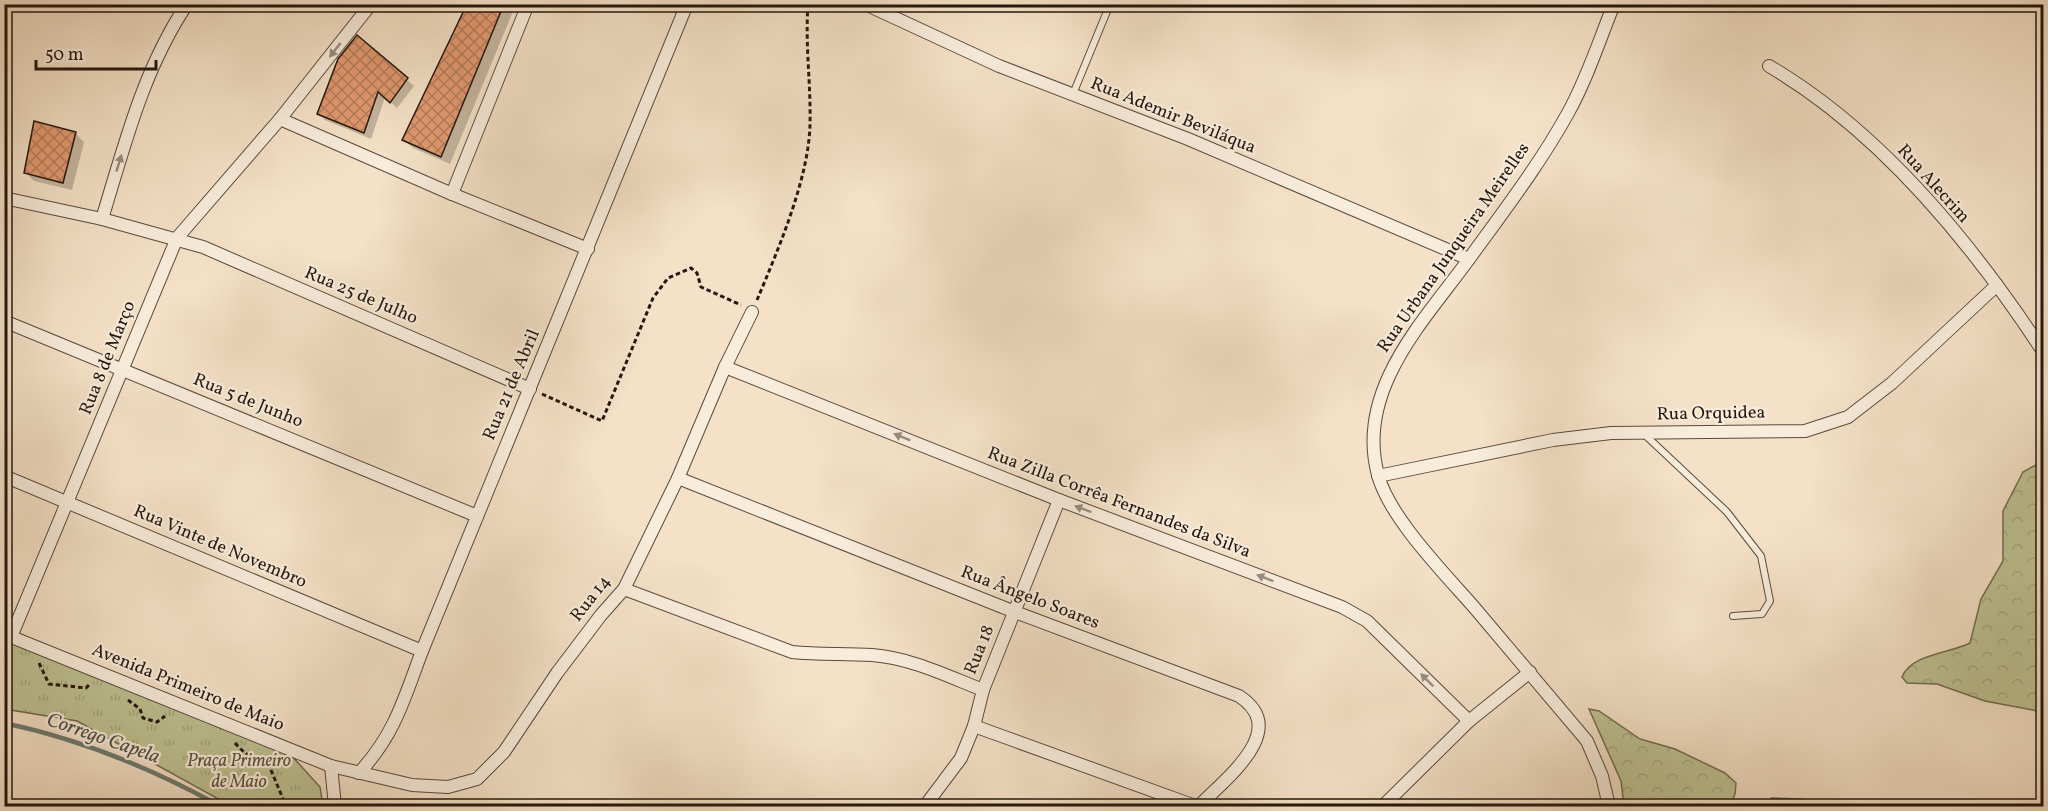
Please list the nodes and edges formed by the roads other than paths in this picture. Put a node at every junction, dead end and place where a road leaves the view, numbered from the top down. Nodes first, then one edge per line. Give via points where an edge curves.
1 (10, 4) edge
2 (187, 4) edge
3 (371, 4) edge
4 (528, 4) edge
5 (687, 4) edge
6 (865, 4) edge
7 (1110, 4) edge
8 (1614, 4) edge
9 (4, 11) edge
10 (1769, 66) dead end
11 (1073, 94) junction
12 (280, 119) junction
13 (452, 194) junction
14 (4, 198) edge
15 (102, 219) junction
16 (177, 238) junction
17 (588, 249) junction
18 (1468, 259) junction
19 (1997, 285) junction
20 (752, 312) dead end
21 (4, 321) edge
22 (2043, 353) edge
23 (725, 367) junction
24 (124, 370) junction
25 (530, 389) junction
26 (1643, 433) junction
27 (4, 476) edge
28 (1378, 476) junction
29 (678, 478) junction
30 (1059, 500) junction
31 (68, 502) junction
32 (477, 516) junction
33 (624, 589) junction
34 (1015, 612) junction
35 (1733, 616) dead end
36 (8, 635) edge
37 (422, 651) junction
38 (1530, 672) junction
39 (983, 690) junction
40 (1469, 722) junction
41 (974, 726) junction
42 (331, 766) junction
43 (359, 773) junction
44 (335, 807) edge
45 (925, 807) edge
46 (1197, 807) edge
47 (1383, 807) edge
48 (1609, 807) edge

1 - 9 street
15 -> 2 street via 143,84 170,28
3 -> 12 street, Rua 8 de Março
4 - 13 street
5 - 17 street, Rua 21 de Abril
6 - 11 street, Rua Ademir Beviláqua via 999,66
7 - 11 lane
8 - 18 street, Rua Urbana Junqueira Meirelles via 1569,112
10 - 19 street, Rua Alecrim via 1808,89 1869,140
11 - 18 street, Rua Ademir Beviláqua
12 - 13 street
12 - 16 street, Rua 8 de Março
13 - 17 street
14 - 15 street, Rua 25 de Julho
15 - 16 street, Rua 25 de Julho
16 - 24 street, Rua 8 de Março
16 - 25 street, Rua 25 de Julho
17 - 25 street, Rua 21 de Abril
18 - 28 street, Rua Urbana Junqueira Meirelles via 1415,330 1377,405 1373,440
19 - 22 street, Rua Alecrim
19 - 26 street, Rua Orquidea via 1892,383 1848,417 1805,431
20 - 23 street, Rua 14
21 - 24 street, Rua 5 de Junho
23 - 29 street, Rua 14
30 -> 23 street, Rua Zilla Corrêa Fernandes da Silva
24 - 31 street, Rua 8 de Março
24 - 32 street, Rua 5 de Junho
25 - 32 street, Rua 21 de Abril
26 - 28 street, Rua Orquidea via 1553,440
26 - 35 lane via 1727,513 1761,556 1770,601 1762,614
27 - 31 street, Rua Vinte de Novembro
28 - 38 street, Rua Urbana Junqueira Meirelles via 1393,508 1431,558
29 - 33 street, Rua 14
29 - 34 street, Rua Ângelo Soares
30 - 34 street, Rua 18
40 -> 30 street, Rua Zilla Corrêa Fernandes da Silva via 1367,621 1342,607
31 - 36 street, Rua 8 de Março
31 - 37 street, Rua Vinte de Novembro
32 - 37 street, Rua 21 de Abril
33 - 39 street via 792,652 903,660
33 - 43 street, Rua 14 via 557,674 504,752 477,779 448,787 412,785
34 - 39 street, Rua 18
34 - 46 street, Rua Ângelo Soares via 1239,696 1255,709 1259,721 1255,746
36 - 42 street, Avenida Primeiro de Maio
37 - 43 street, Rua 21 de Abril via 394,726 380,751
38 - 40 street
38 - 48 street, Rua Urbana Junqueira Meirelles via 1587,741 1602,776
39 - 41 street, Rua 18
40 - 47 street
41 - 45 street, Rua 18 via 961,758
41 - 46 street
42 - 43 street, Avenida Primeiro de Maio
42 - 44 street

